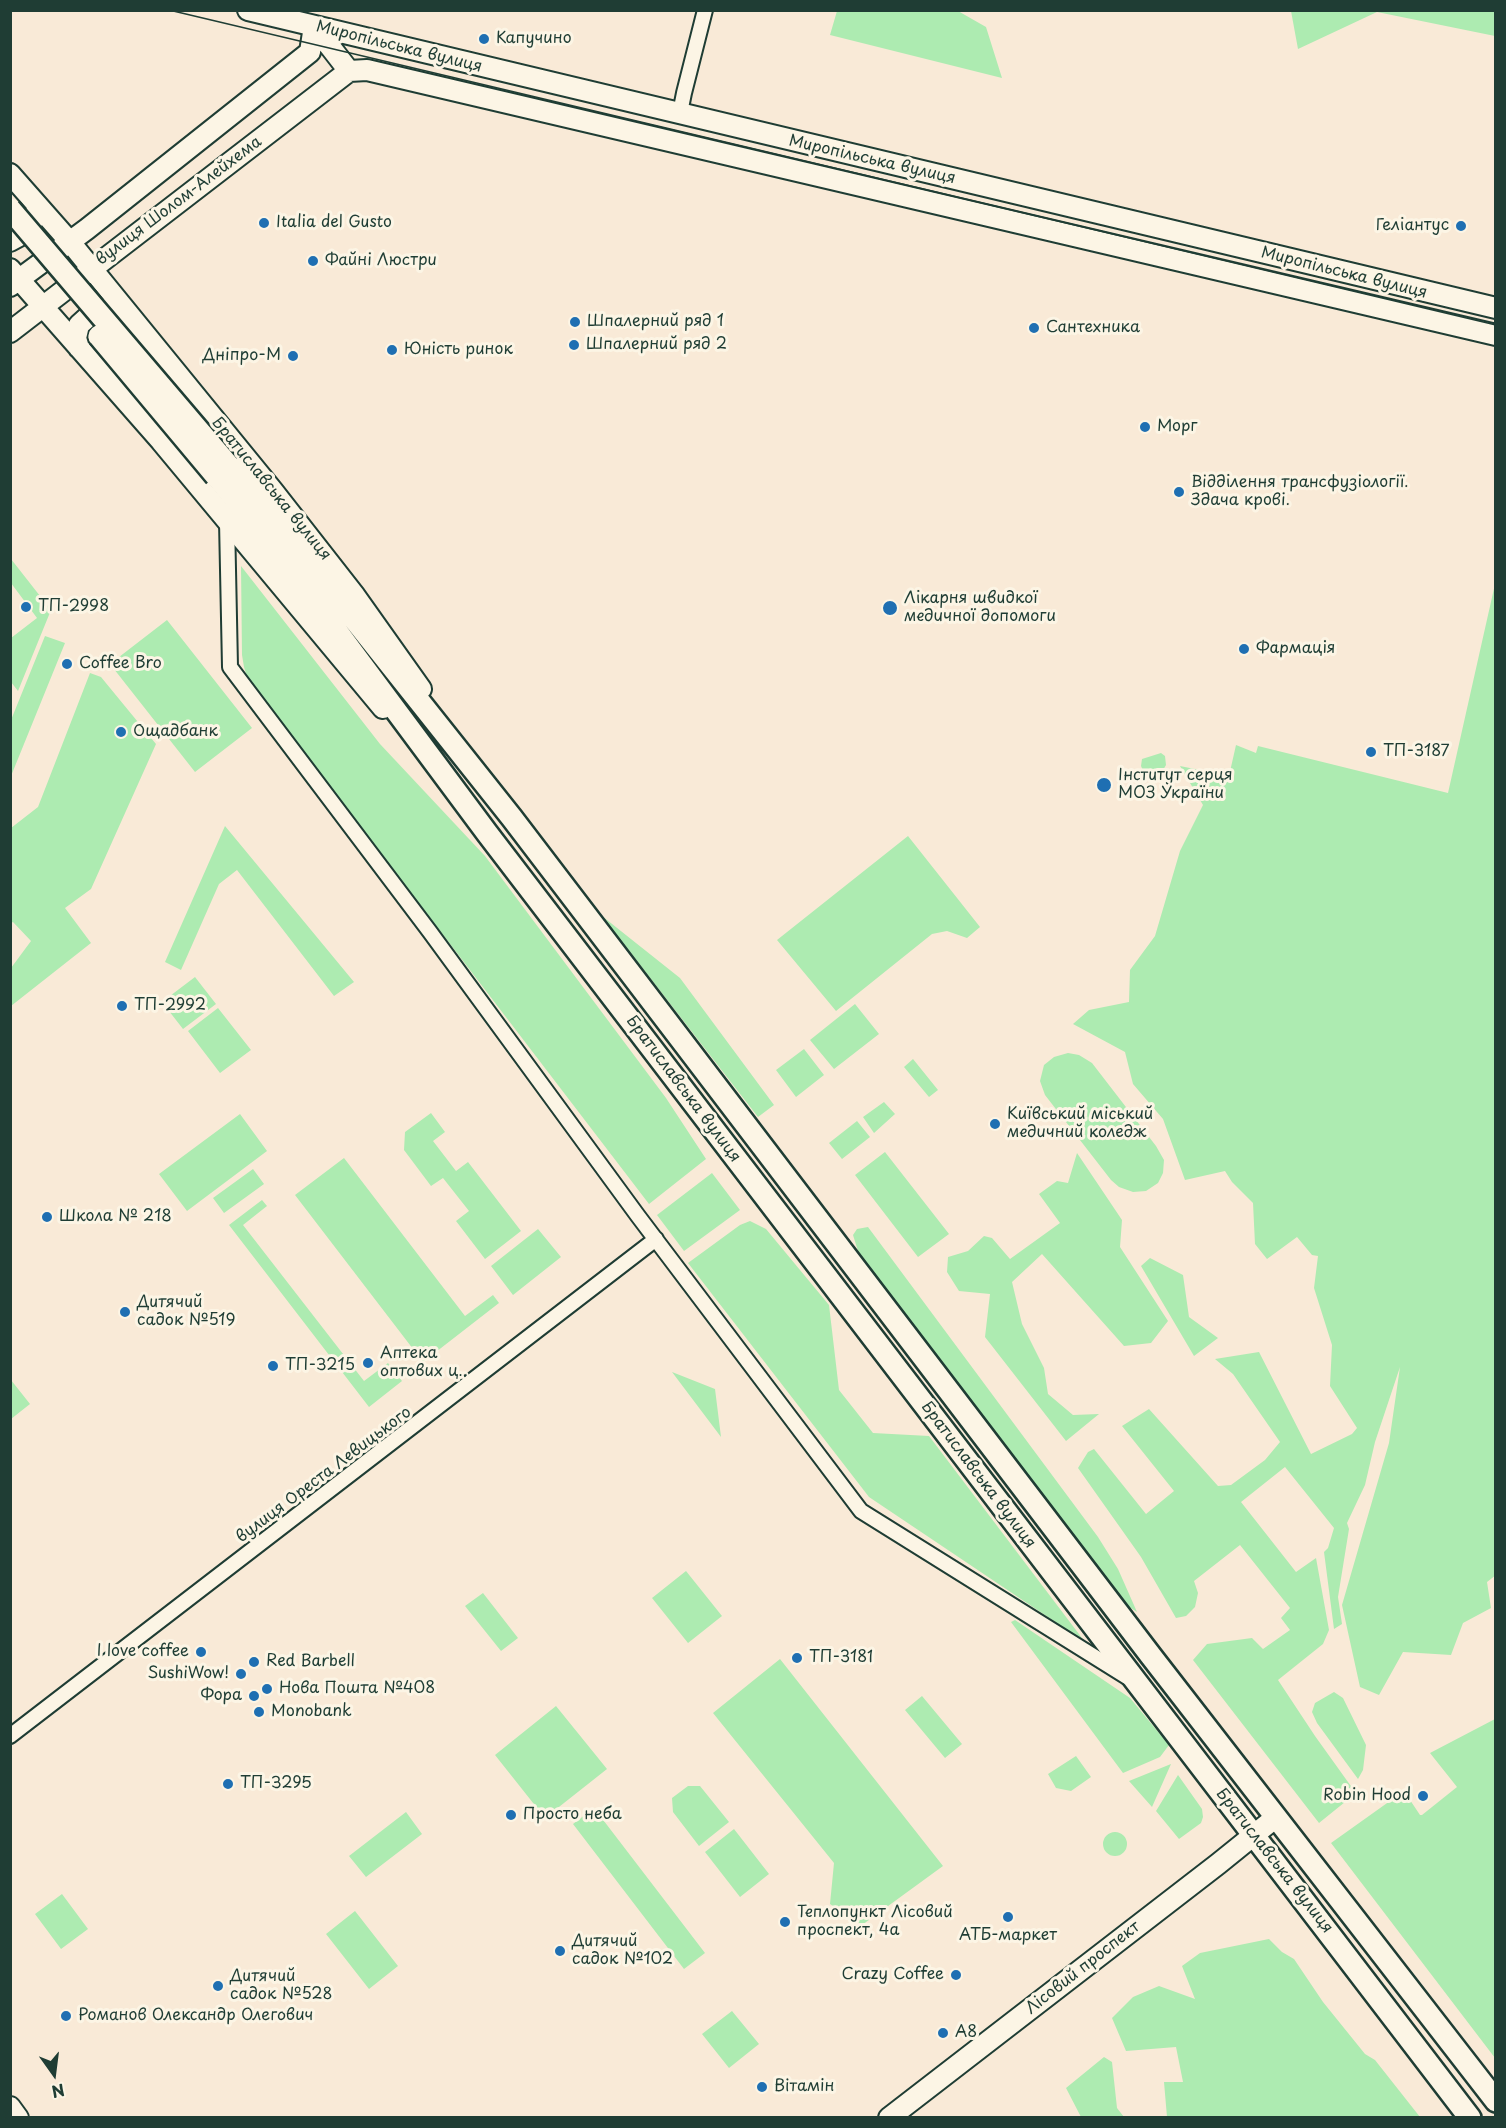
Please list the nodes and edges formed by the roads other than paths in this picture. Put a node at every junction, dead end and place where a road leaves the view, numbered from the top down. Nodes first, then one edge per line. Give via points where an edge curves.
1 (248, 10) edge
2 (705, 10) edge
3 (315, 18) edge
4 (349, 71) junction
5 (681, 113) junction
6 (10, 174) edge
7 (30, 196) junction
8 (10, 209) edge
9 (10, 230) edge
10 (10, 240) edge
11 (70, 242) junction
12 (91, 268) junction
13 (14, 278) edge
14 (43, 306) junction
15 (123, 306) junction
16 (1496, 309) edge
17 (10, 332) edge
18 (1496, 335) edge
19 (79, 348) junction
20 (222, 471) junction
21 (227, 521) junction
22 (512, 818) junction
23 (487, 832) junction
24 (656, 1239) junction
25 (1137, 1683) junction
26 (10, 1736) edge
27 (1275, 1818) junction
28 (1254, 1834) junction
29 (1496, 2101) edge
30 (10, 2108) edge
31 (18, 2118) edge
32 (889, 2118) edge
33 (1470, 2118) edge

1 - 3 street, Миропільська вулиця
2 - 5 street
3 - 4 street
3 - 5 street, Миропільська вулиця
3 - 11 street, вулиця Шолом-Алейхема via 310,52
4 - 12 street, вулиця Шолом-Алейхема
4 - 18 street, Миропільська вулиця via 367,70
5 - 16 street, Миропільська вулиця
6 - 7 street, Братиславська вулиця
7 - 10 street via 35,212 31,226
7 - 11 street, Братиславська вулиця
8 - 20 main road, Братиславська вулиця, bridge
9 - 20 main road, Братиславська вулиця, bridge
11 - 12 street, Братиславська вулиця
11 - 13 street, вулиця Шолом-Алейхема
12 - 14 street, вулиця Шолом-Алейхема
12 - 15 street, Братиславська вулиця
13 - 14 street, Братиславська вулиця
14 - 17 street, вулиця Шолом-Алейхема
14 - 19 street, Братиславська вулиця
15 - 19 street via 102,310 79,325
15 - 22 street, Братиславська вулиця via 355,596
19 - 21 street, Братиславська вулиця
20 - 22 main road, Братиславська вулиця via 296,546
20 - 23 main road, Братиславська вулиця
21 - 23 street, Братиславська вулиця
21 - 24 street via 230,667
22 - 27 main road, Братиславська вулиця
23 - 25 main road, Братиславська вулиця
24 - 25 street via 861,1511
24 - 26 street, вулиця Ореста Левицького
25 - 28 main road, Братиславська вулиця
27 - 28 street, Лісовий проспект
27 - 29 main road, Братиславська вулиця
28 - 32 street, Лісовий проспект
28 - 33 main road, Братиславська вулиця
30 - 31 street

